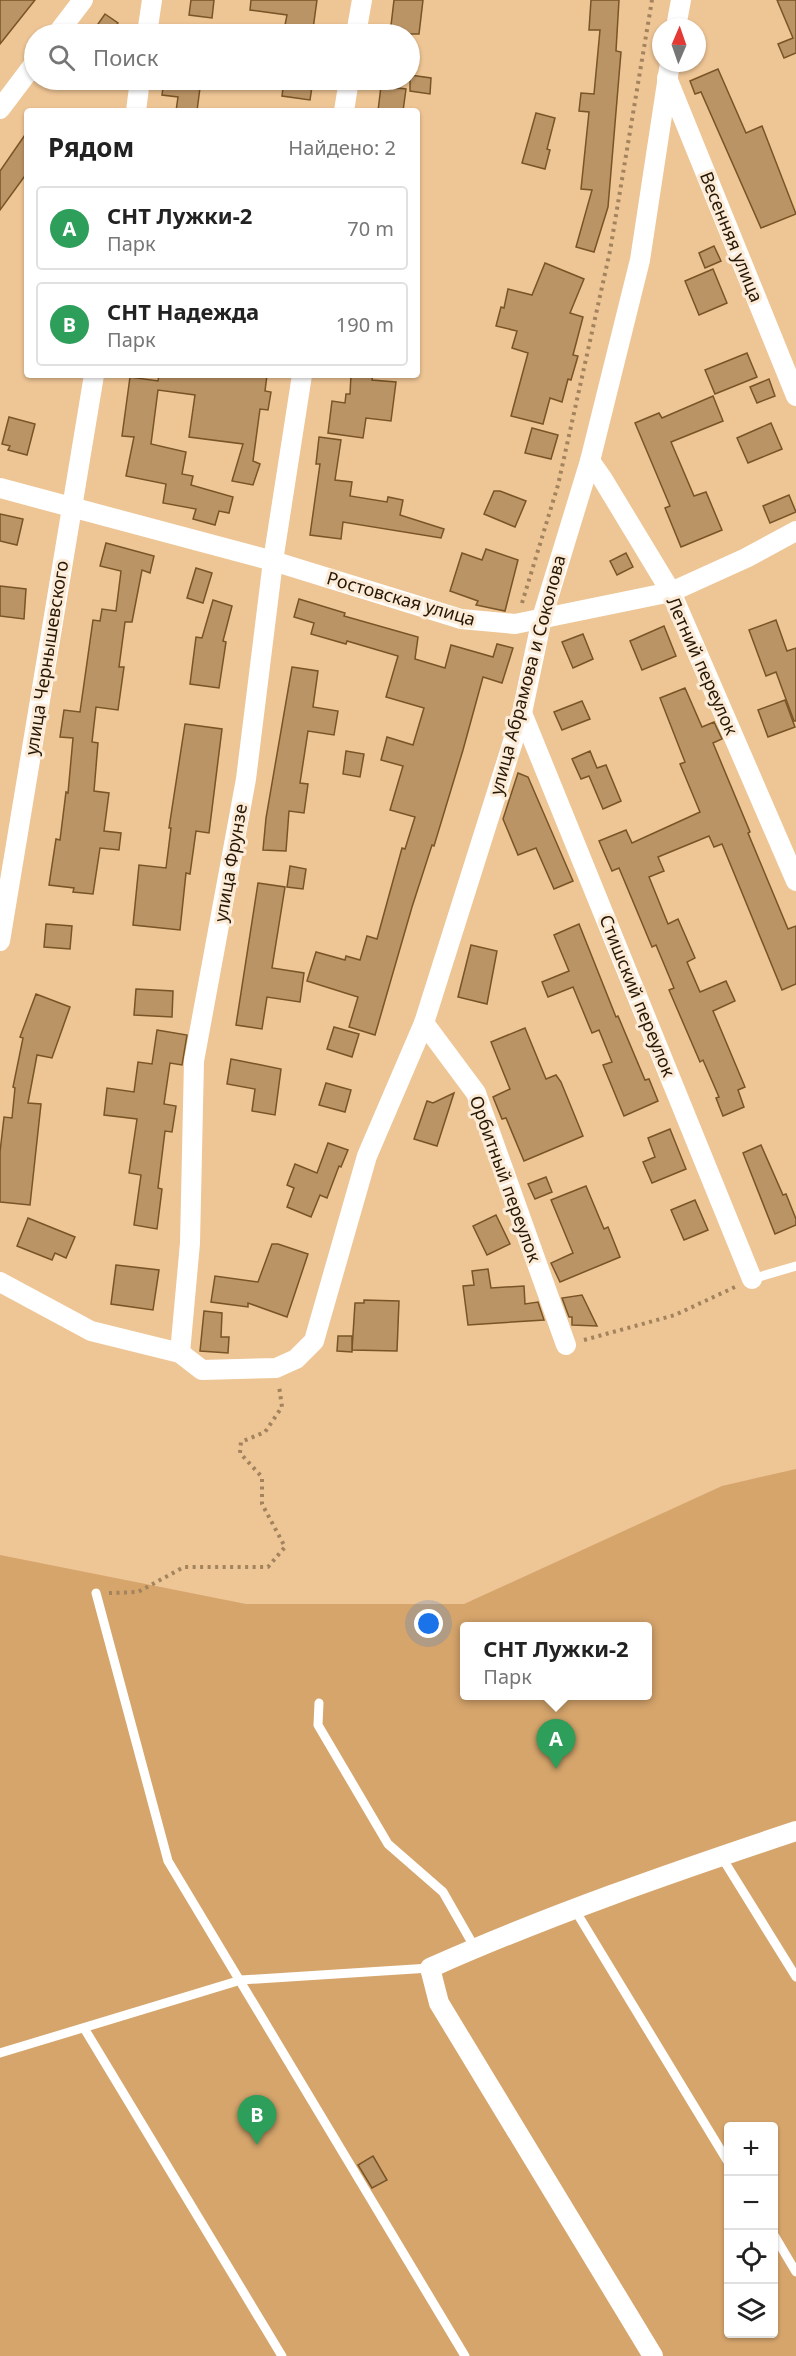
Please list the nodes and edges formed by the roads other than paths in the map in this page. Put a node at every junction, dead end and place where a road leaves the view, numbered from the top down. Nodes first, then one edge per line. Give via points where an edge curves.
1 (83, 0) edge
2 (152, 0) edge
3 (362, 0) edge
4 (681, 0) edge
5 (678, 18) edge
6 (65, 24) edge
7 (148, 24) edge
8 (358, 24) edge
9 (668, 72) edge
10 (668, 72) edge
11 (24, 77) edge
12 (139, 90) edge
13 (347, 90) edge
14 (136, 108) edge
15 (344, 108) edge
16 (0, 109) edge
17 (94, 378) edge
18 (302, 378) edge
19 (796, 396) edge
20 (590, 461) junction
21 (0, 488) edge
22 (72, 508) junction
23 (796, 531) edge
24 (273, 561) junction
25 (671, 592) junction
26 (542, 618) junction
27 (522, 713) junction
28 (796, 881) edge
29 (0, 941) edge
30 (424, 1023) junction
31 (796, 1266) edge
32 (752, 1279) joint
33 (0, 1282) edge
34 (566, 1345) road end
35 (180, 1353) junction
36 (96, 1593) road end
37 (319, 1704) dead end
38 (796, 1831) edge
39 (721, 1856) junction
40 (575, 1910) junction
41 (475, 1948) junction
42 (430, 1968) junction
43 (796, 1977) edge
44 (241, 1980) junction
45 (84, 2028) junction
46 (0, 2054) edge
47 (724, 2154) edge
48 (778, 2242) edge
49 (796, 2272) edge
50 (282, 2356) edge
51 (465, 2356) edge
52 (653, 2356) edge

1 - 6 street
2 - 7 street
3 - 8 street
4 - 5 street
9 - 19 street, Весенняя улица
10 - 20 street, улица Абрамова и Соколова via 640,260
11 - 16 street
12 - 14 street
13 - 15 street
17 - 22 street, улица Чернышевского
18 - 24 street, улица Фрунзе
20 - 25 street, Летний переулок
20 - 26 street, улица Абрамова и Соколова
21 - 22 street, Ростовская улица
22 - 24 street, Ростовская улица
22 - 29 street, улица Чернышевского
23 - 25 street, Ростовская улица
24 - 26 street, Ростовская улица via 461,619 515,624
24 - 35 street, улица Фрунзе via 246,779 194,1061 190,1243
25 - 26 street, Ростовская улица
25 - 28 street, Летний переулок
26 - 27 street, улица Абрамова и Соколова
27 - 30 street, улица Абрамова и Соколова
27 - 32 street, Стишский переулок
30 - 34 street, Орбитный переулок via 476,1093
30 - 35 street, улица Абрамова и Соколова via 367,1156 314,1341 296,1359 276,1368 202,1370
31 - 32 lane
33 - 35 street via 91,1331
36 - 44 lane via 168,1861
37 - 41 lane via 318,1725 388,1844 443,1892
38 - 39 street
39 - 40 street
39 - 43 lane
40 - 41 street
40 - 47 lane
41 - 42 street
42 - 44 lane
42 - 52 street via 438,2003
44 - 45 lane
44 - 51 lane
45 - 46 lane
45 - 50 lane
48 - 49 lane

